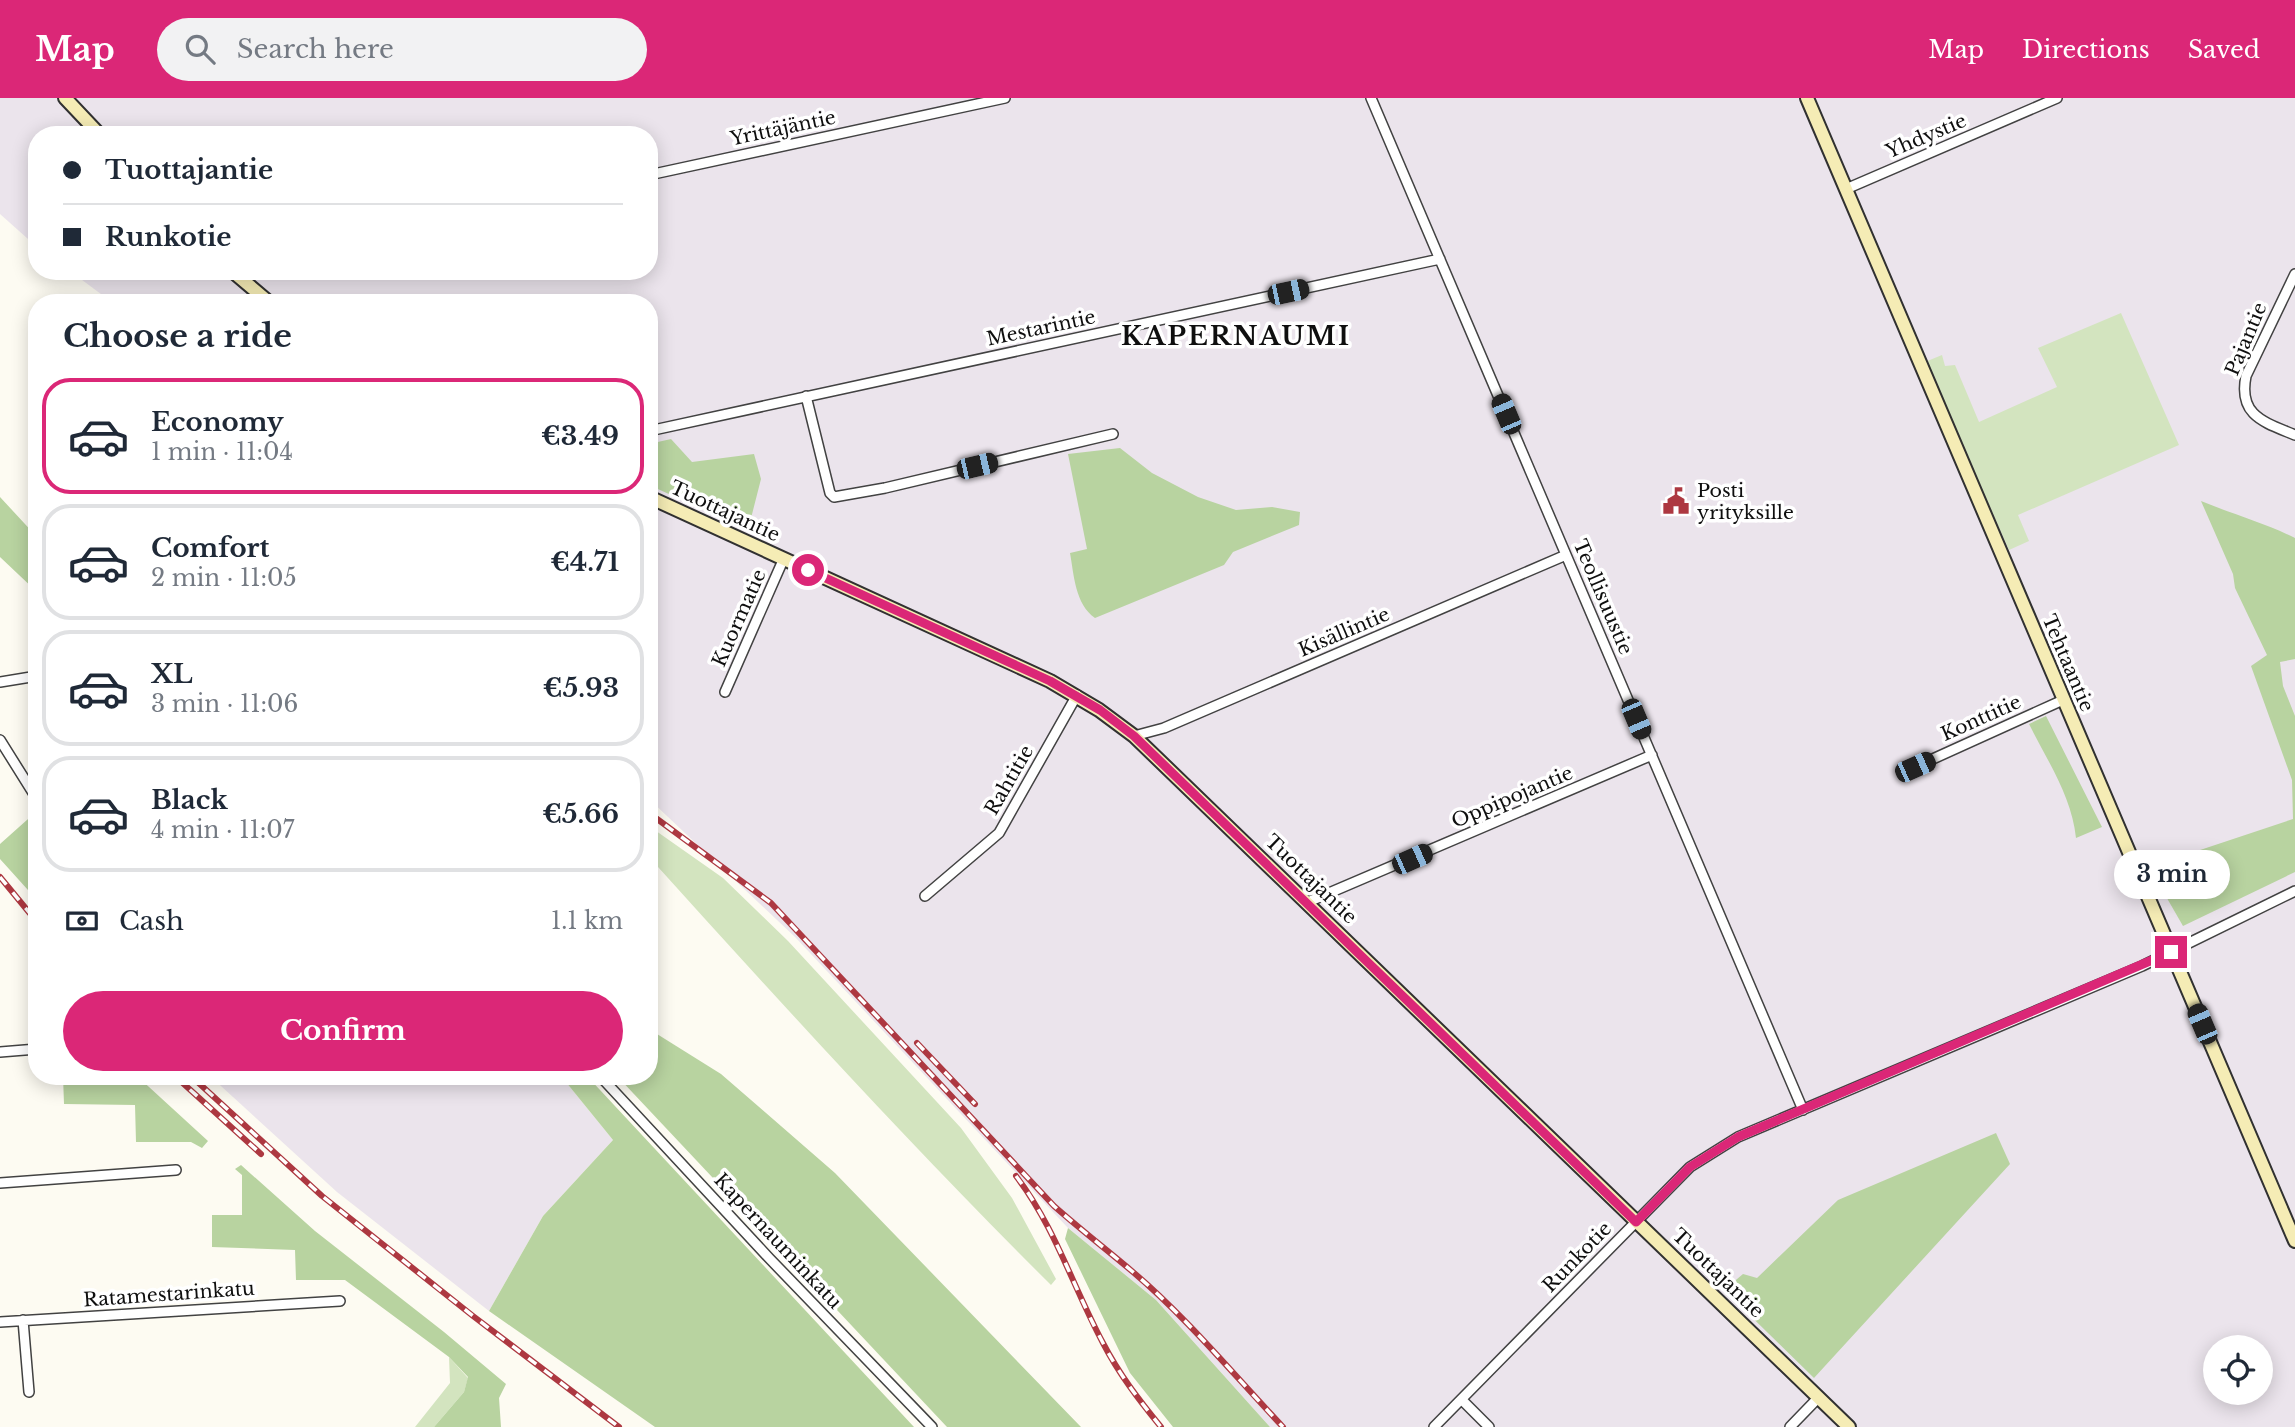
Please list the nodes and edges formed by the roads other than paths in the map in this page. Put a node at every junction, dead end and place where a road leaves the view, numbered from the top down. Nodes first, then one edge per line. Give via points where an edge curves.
1 (65, 98) edge
2 (1005, 98) edge
3 (1371, 98) edge
4 (1807, 98) edge
5 (2057, 98) edge
6 (91, 126) edge
7 (658, 173) edge
8 (1846, 189) junction
9 (1440, 259) junction
10 (2295, 274) edge
11 (243, 280) edge
12 (259, 294) edge
13 (806, 396) junction
14 (658, 429) edge
15 (1113, 434) dead end
16 (2295, 435) edge
17 (658, 501) edge
18 (1566, 555) junction
19 (784, 558) junction
20 (28, 678) edge
21 (0, 682) edge
22 (725, 692) dead end
23 (1077, 695) junction
24 (2063, 700) junction
25 (1134, 736) junction
26 (0, 740) edge
27 (1652, 755) junction
28 (1915, 767) dead end
29 (28, 785) edge
30 (2295, 891) edge
31 (925, 896) dead end
32 (1308, 902) junction
33 (2171, 952) junction
34 (28, 1050) edge
35 (0, 1052) edge
36 (608, 1085) edge
37 (1803, 1110) junction
38 (176, 1170) dead end
39 (0, 1183) edge
40 (1636, 1222) junction
41 (2295, 1241) edge
42 (340, 1301) dead end
43 (23, 1320) junction
44 (0, 1322) edge
45 (29, 1392) dead end
46 (1819, 1397) junction
47 (1462, 1401) junction
48 (932, 1427) edge
49 (1434, 1427) edge
50 (1489, 1427) edge
51 (1790, 1427) edge
52 (1849, 1427) edge

1 - 6 street
2 - 7 street, Yrittäjäntie
3 - 9 street, Teollisuustie
4 - 8 street, Tehtaantie
5 - 8 street, Yhdystie
8 - 24 street, Tehtaantie
9 - 13 street, Mestarintie
9 - 18 street, Teollisuustie
10 - 16 street, Pajantie via 2243,389 2254,416
11 - 12 street
13 - 14 street, Mestarintie
13 - 15 street via 834,498
17 - 19 street, Tuottajantie
18 - 25 street, Kisällintie via 1164,728
18 - 27 street, Teollisuustie
19 - 22 street, Kuormatie
19 - 23 street, Tuottajantie
20 - 21 street
23 - 25 street, Tuottajantie
23 - 31 street, Rahtitie via 999,833
24 - 28 street, Konttitie
24 - 33 street, Tehtaantie
25 - 32 street, Tuottajantie
26 - 29 street
27 - 32 street, Oppipojantie
27 - 37 street, Teollisuustie
30 - 33 street, Runkotie
32 - 40 street, Tuottajantie
33 - 37 street, Runkotie
33 - 41 street, Tehtaantie
34 - 35 street
36 - 48 street, Kapernauminkatu
37 - 40 street, Runkotie via 1707,1155
38 - 39 street
40 - 46 street, Tuottajantie
40 - 47 street, Runkotie
42 - 43 street, Ratamestarinkatu
43 - 44 street, Ratamestarinkatu
43 - 45 street
46 - 51 street
46 - 52 street, Tuottajantie
47 - 49 street, Runkotie
47 - 50 street

